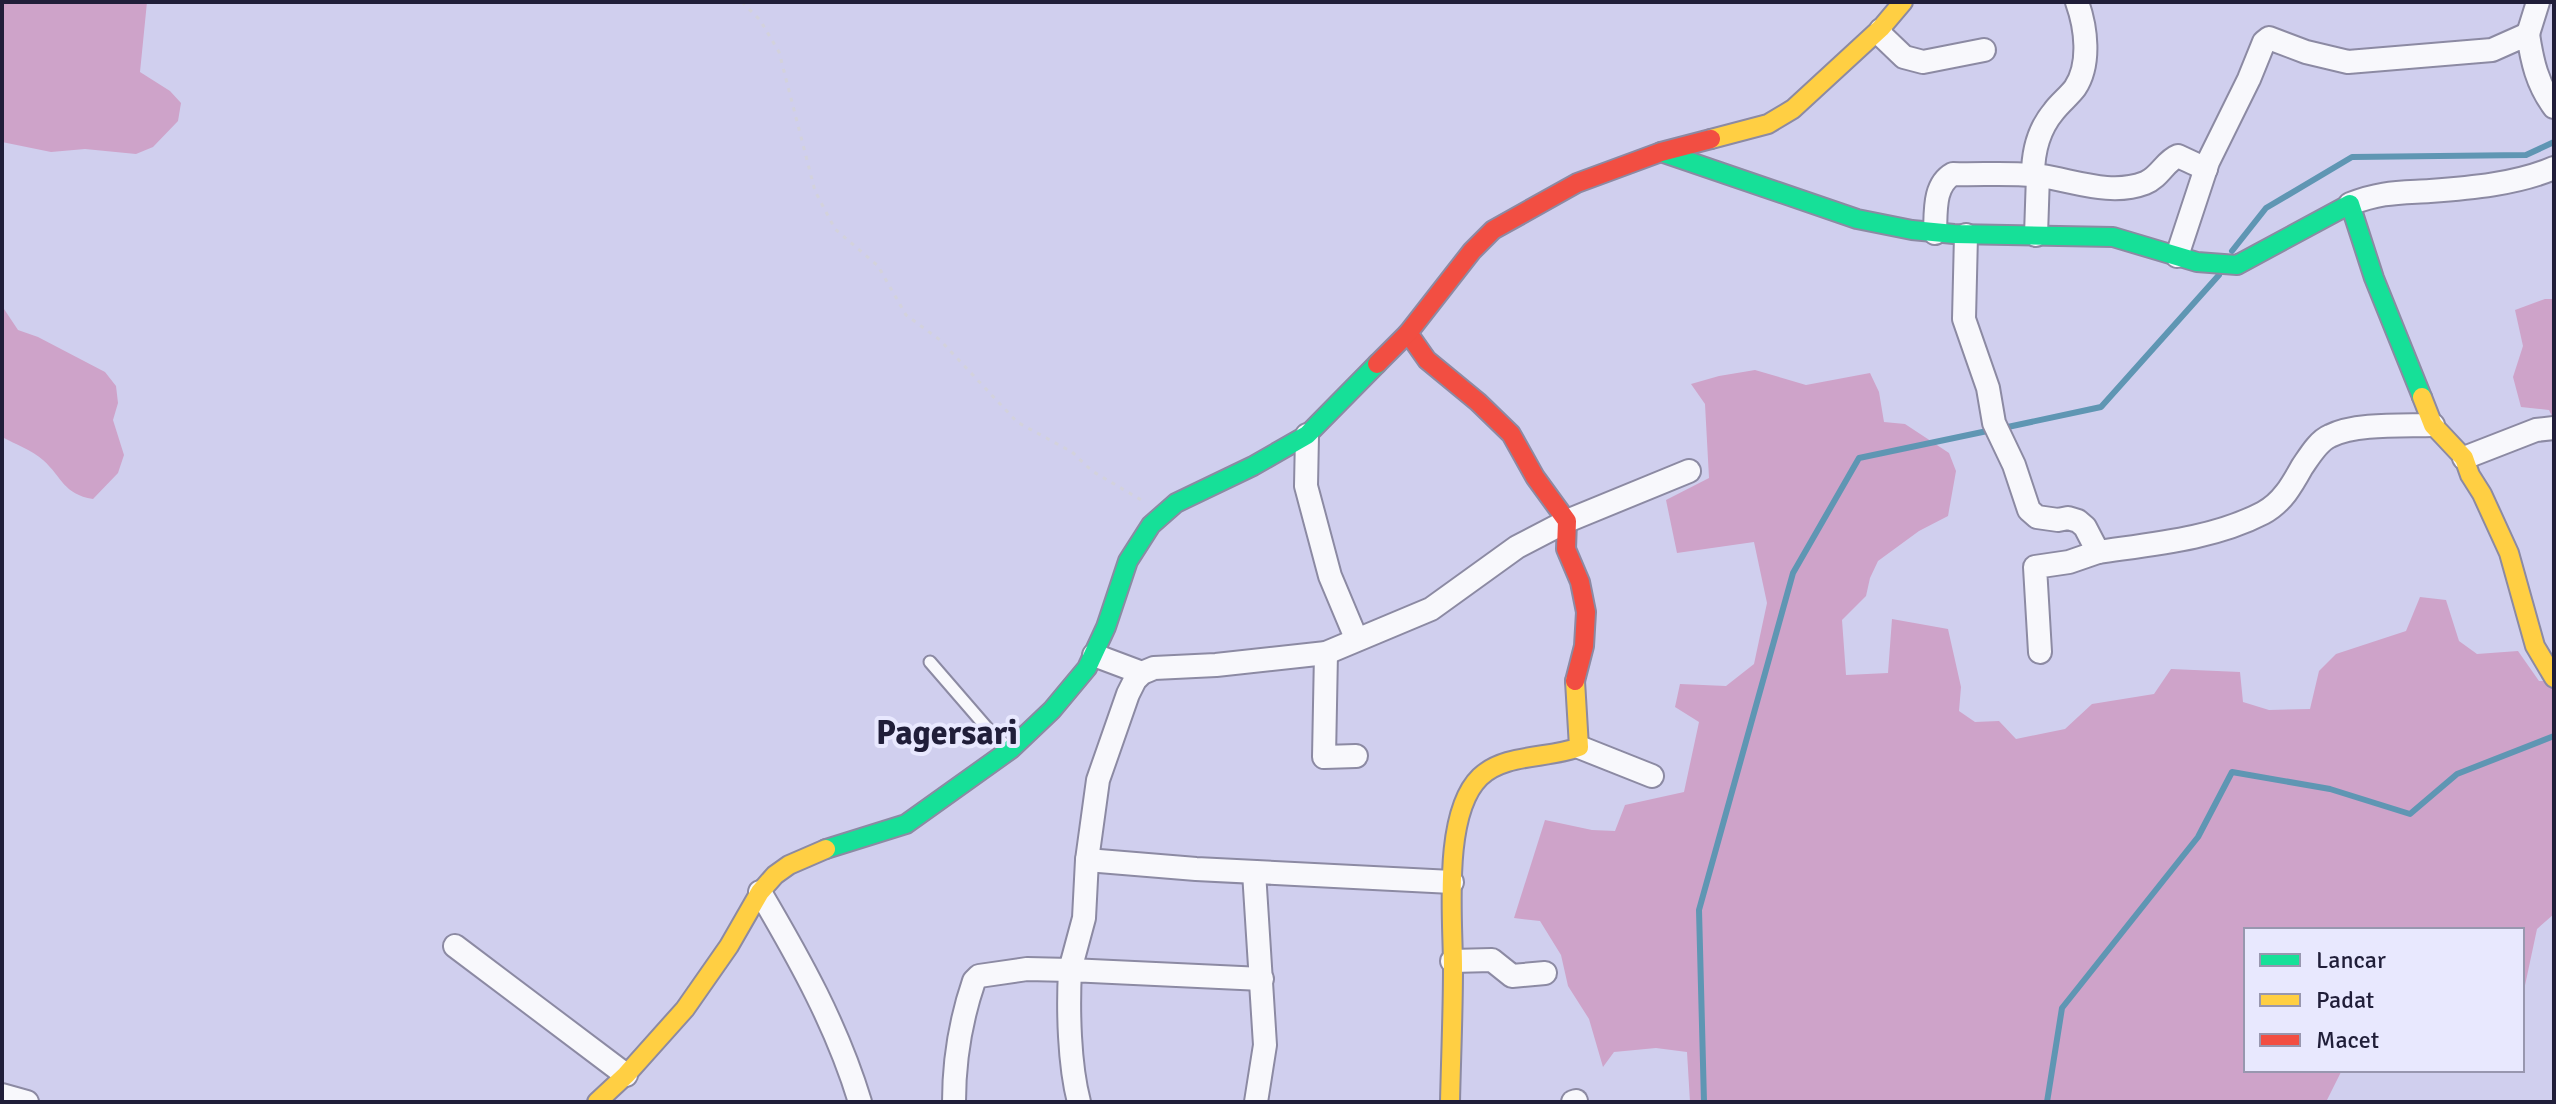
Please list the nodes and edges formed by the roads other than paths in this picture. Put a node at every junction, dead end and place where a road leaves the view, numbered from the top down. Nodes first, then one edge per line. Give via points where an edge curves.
1 (1903, 2) edge
2 (2077, 2) edge
3 (2538, 2) edge
4 (1881, 30) junction
5 (2528, 34) junction
6 (1984, 50) dead end
7 (2554, 107) edge
8 (1661, 152) junction
9 (2554, 168) edge
10 (2206, 169) junction
11 (2036, 175) junction
12 (2350, 204) junction
13 (1935, 233) junction
14 (1966, 235) junction
15 (2036, 235) junction
16 (2177, 256) junction
17 (1408, 333) junction
18 (2433, 425) junction
19 (2554, 428) edge
20 (1307, 435) junction
21 (2464, 458) junction
22 (1689, 471) dead end
23 (1567, 521) junction
24 (2098, 552) junction
25 (1356, 638) junction
26 (2040, 652) dead end
27 (1326, 653) junction
28 (1094, 655) junction
29 (930, 662) dead end
30 (1142, 673) junction
31 (2554, 678) edge
32 (1579, 747) junction
33 (1011, 749) junction
34 (1356, 756) dead end
35 (1652, 776) dead end
36 (1087, 860) junction
37 (1254, 872) junction
38 (1452, 882) junction
39 (760, 892) junction
40 (455, 946) dead end
41 (1452, 961) junction
42 (1070, 970) junction
43 (1545, 973) dead end
44 (1262, 979) junction
45 (626, 1075) junction
46 (2, 1095) edge
47 (27, 1102) edge
48 (597, 1102) edge
49 (860, 1102) edge
50 (954, 1102) edge
51 (1079, 1102) edge
52 (1256, 1102) edge
53 (1450, 1102) edge

1 - 4 street
2 - 11 street via 2084,20 2081,77 2039,132 2033,158
3 - 5 street
4 - 6 street via 1904,57 1923,62
4 - 8 street via 1783,116
5 - 7 street via 2532,64
5 - 10 street via 2492,50 2348,62 2269,38
8 - 13 street via 1857,219
8 - 17 street via 1577,183 1493,230
9 - 12 street via 2492,185 2383,192
10 - 11 street via 2178,156 2143,184 2118,188
10 - 16 street
11 - 13 street via 1946,178 1939,190
11 - 15 street
12 - 16 street via 2229,264
12 - 18 street
13 - 14 street
14 - 15 street
14 - 24 street via 1964,319 1997,432 2029,510 2037,517 2078,521
15 - 16 street via 2113,237
17 - 20 street
17 - 23 street via 1427,360 1511,434
18 - 21 street
18 - 24 street via 2347,430 2327,437 2280,501 2264,512 2195,536
19 - 21 street
20 - 25 street via 1306,486 1330,576
20 - 28 street via 1163,513 1128,561
21 - 31 street via 2509,553 2535,646
22 - 23 street
23 - 25 street via 1517,547 1431,609
23 - 32 street via 1566,549 1586,612 1574,684
24 - 26 street via 2035,567
25 - 27 street
27 - 30 street
27 - 34 street via 1324,757
28 - 30 street
28 - 33 street via 1071,690
29 - 33 lane
30 - 36 street via 1128,694 1098,780
32 - 35 street
32 - 38 street via 1504,763 1481,776 1467,797
33 - 39 street via 906,824 809,855 782,870
36 - 37 street
36 - 42 street via 1084,918
37 - 38 street
37 - 44 street
38 - 41 street
39 - 45 street via 685,1009
39 - 49 street via 810,977
40 - 45 street
41 - 43 street via 1492,960 1512,976
41 - 53 street
42 - 44 street
42 - 50 street via 979,976 963,1020
42 - 51 street
44 - 52 street via 1265,1045
45 - 48 street
46 - 47 street

